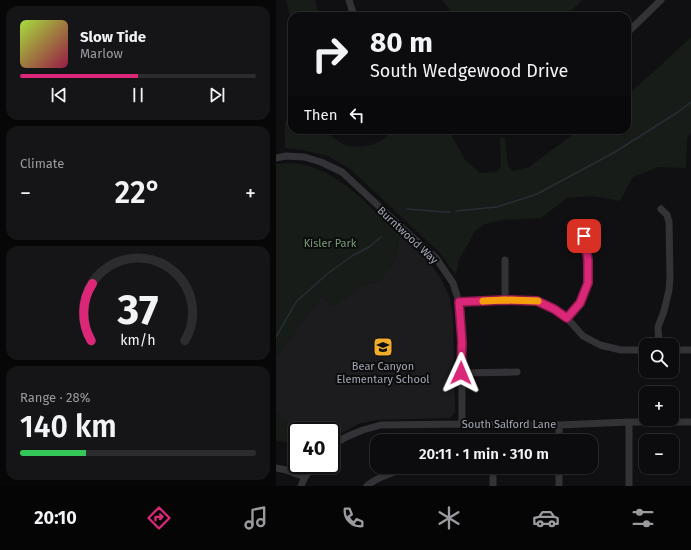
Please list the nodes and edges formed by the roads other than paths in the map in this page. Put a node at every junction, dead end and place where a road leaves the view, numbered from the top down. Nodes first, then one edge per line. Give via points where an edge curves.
1 (348, 0) edge
2 (661, 0) edge
3 (352, 12) edge
4 (631, 29) edge
5 (276, 158) edge
6 (661, 209) dead end
7 (584, 236) dead end
8 (505, 260) dead end
9 (505, 300) junction
10 (459, 302) junction
11 (567, 318) junction
12 (659, 338) edge
13 (639, 350) edge
14 (679, 350) edge
15 (691, 350) edge
16 (517, 372) dead end
17 (461, 373) junction
18 (629, 422) junction
19 (691, 422) edge
20 (462, 424) junction
21 (559, 425) junction
22 (559, 434) edge
23 (340, 441) edge
24 (276, 468) edge
25 (307, 474) edge
26 (388, 474) edge
27 (493, 474) edge
28 (559, 474) edge
29 (305, 477) junction
30 (302, 486) edge
31 (367, 486) edge
32 (493, 486) edge
33 (559, 486) edge
34 (629, 486) edge

1 - 3 street
2 - 4 street
5 - 10 street, Burntwood Way via 304,157 342,172 436,258 453,283
6 - 12 street via 669,222 670,277 664,312 658,327
7 - 11 street via 588,283 580,303
8 - 9 street
9 - 10 street
9 - 11 street via 537,301
10 - 17 street, Burntwood Way
11 - 13 street via 583,336 600,345 622,350
14 - 15 street
16 - 17 street
17 - 20 street, Burntwood Way
18 - 19 street, South Salford Lane
18 - 21 street, South Salford Lane
18 - 34 street
20 - 21 street, South Salford Lane
20 - 23 street, South Salford Lane via 381,425
21 - 22 street
24 - 29 street
25 - 29 street
26 - 31 street
27 - 32 street
28 - 33 street
29 - 30 street

